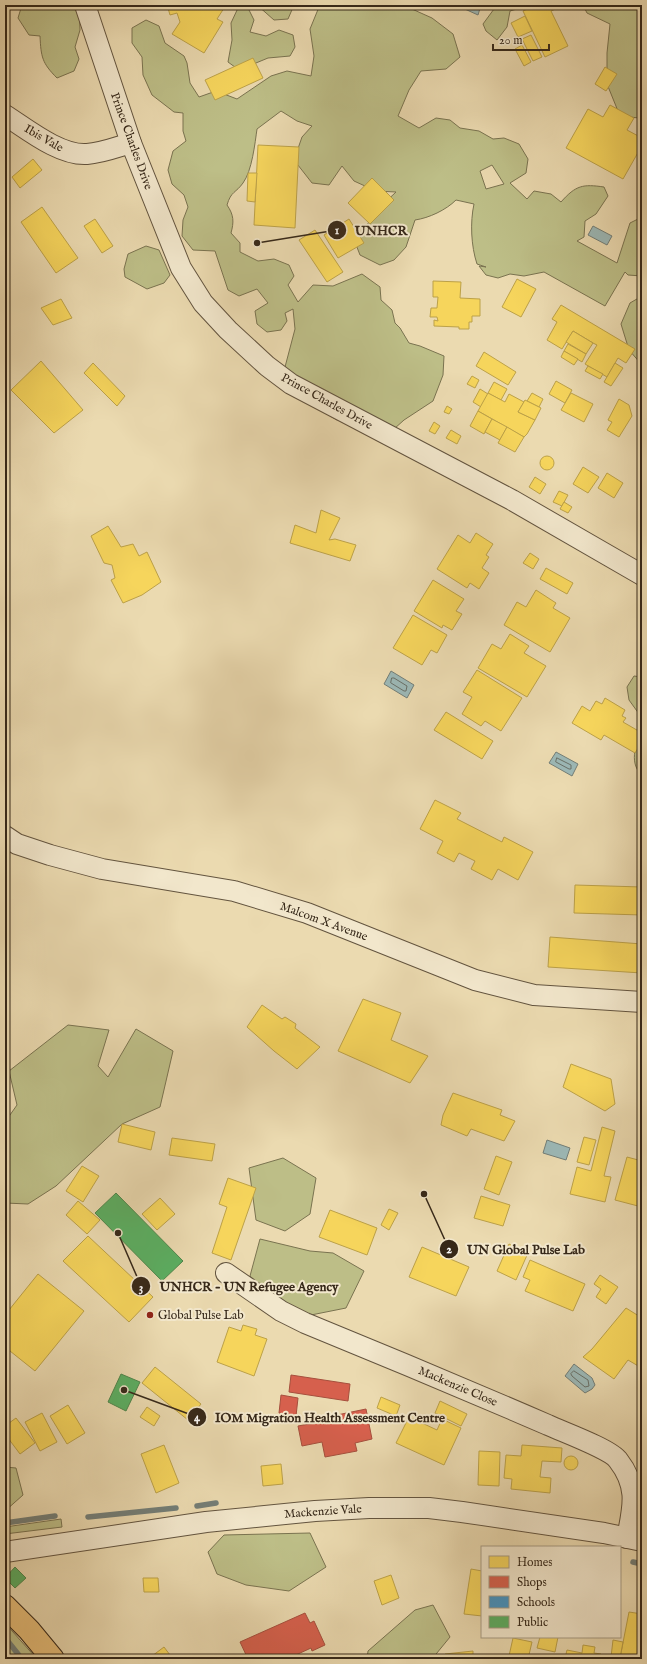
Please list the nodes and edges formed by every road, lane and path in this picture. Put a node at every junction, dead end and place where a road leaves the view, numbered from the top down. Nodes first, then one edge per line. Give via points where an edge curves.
1 (85, 5) edge
2 (5, 115) edge
3 (131, 143) junction
4 (642, 575) edge
5 (5, 836) edge
6 (642, 1002) edge
7 (226, 1273) dead end
8 (635, 1539) edge
9 (5, 1552) edge
10 (5, 1606) edge
11 (53, 1659) edge

1 - 3 street, Prince Charles Drive
2 - 3 street, Ibis Vale via 65,151 86,155
3 - 4 street, Prince Charles Drive via 180,268 203,303 267,366 291,384 512,500
5 - 6 street, Malcom X Avenue via 17,844 102,869 234,891 307,913 482,982 534,995
7 - 8 street, Mackenzie Close via 281,1311 305,1323 484,1396 599,1447 617,1458 626,1471 632,1488
8 - 9 street, Mackenzie Vale via 429,1508 369,1508 206,1522
10 - 11 main road

